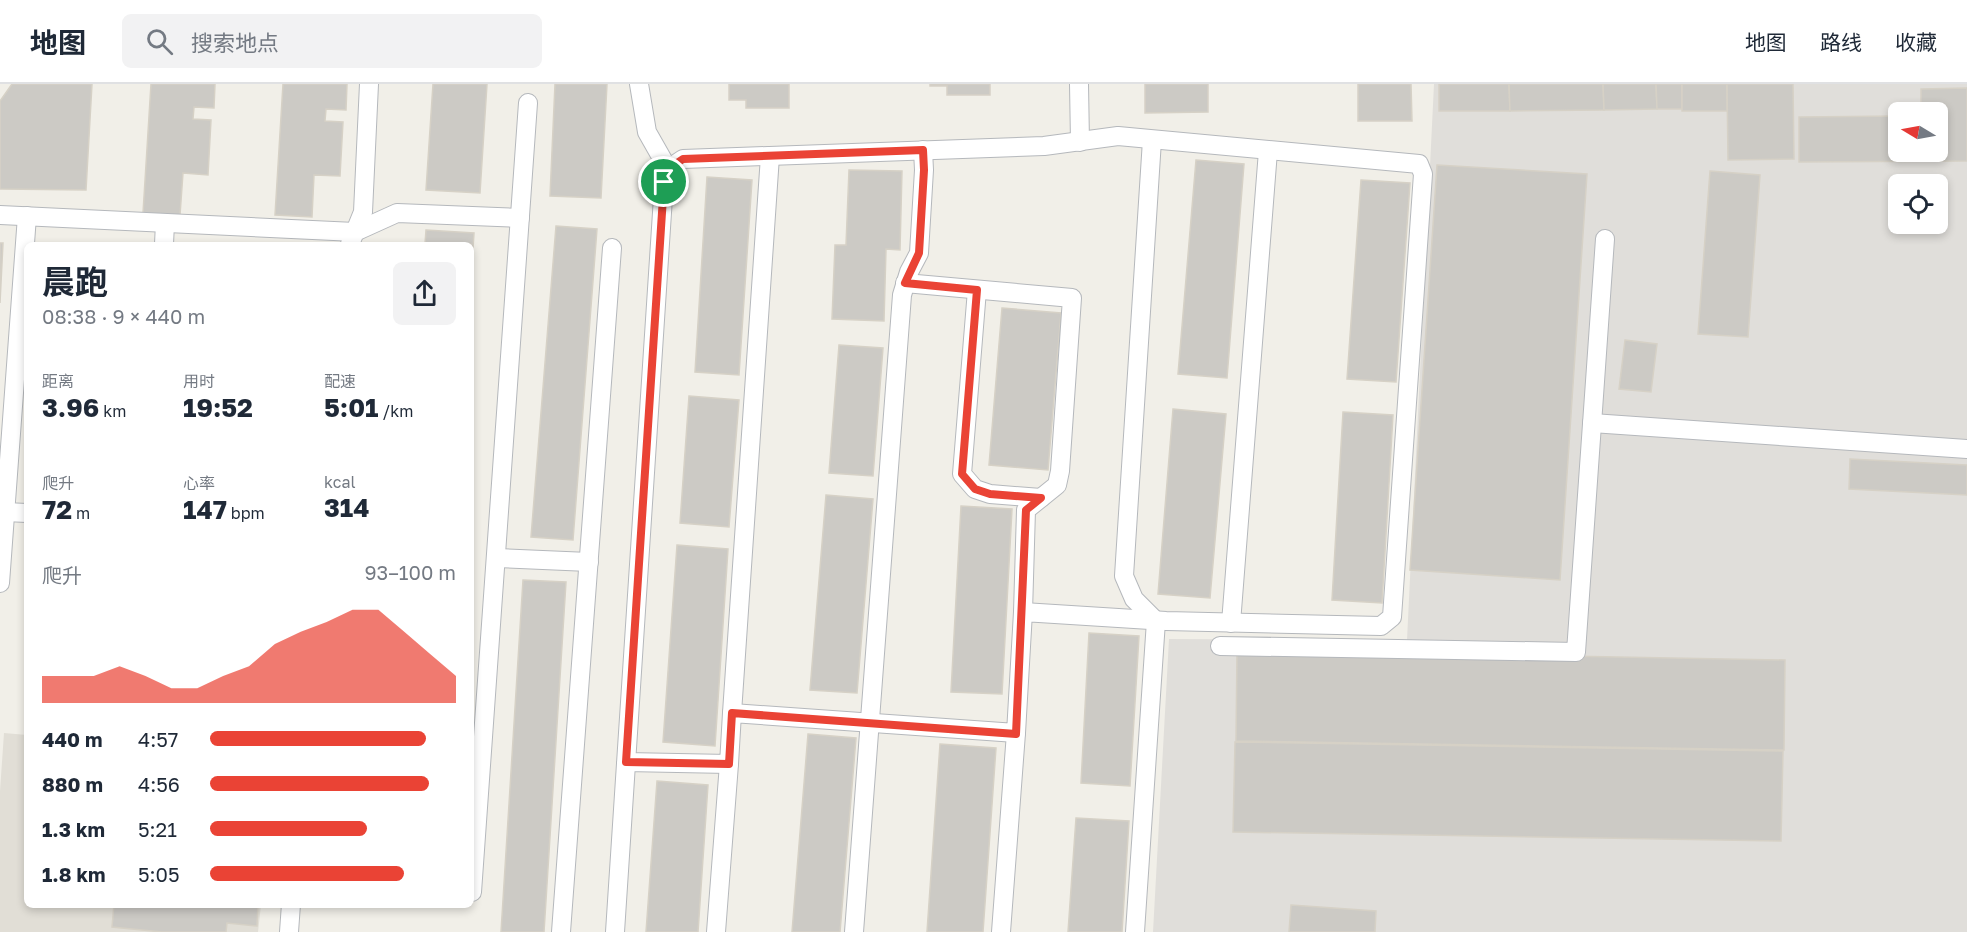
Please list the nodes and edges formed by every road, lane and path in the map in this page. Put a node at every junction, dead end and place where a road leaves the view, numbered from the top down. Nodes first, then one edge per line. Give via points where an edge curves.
1 (369, 84) edge
2 (639, 84) edge
3 (1079, 84) edge
4 (528, 104) dead end
5 (1152, 140) junction
6 (1080, 142) junction
7 (923, 150) junction
8 (1268, 151) junction
9 (770, 156) junction
10 (668, 169) junction
11 (0, 215) edge
12 (27, 216) junction
13 (520, 218) junction
14 (165, 223) junction
15 (253, 236) edge
16 (352, 238) edge
17 (1605, 239) dead end
18 (25, 242) edge
19 (164, 242) edge
20 (612, 248) dead end
21 (24, 256) edge
22 (905, 283) junction
23 (977, 290) junction
24 (1592, 423) junction
25 (1967, 449) edge
26 (1041, 498) junction
27 (5, 512) junction
28 (24, 513) edge
29 (2, 532) edge
30 (496, 558) junction
31 (589, 562) junction
32 (0, 583) edge
33 (1023, 612) junction
34 (1156, 621) junction
35 (1231, 623) junction
36 (1220, 646) dead end
37 (732, 713) junction
38 (870, 723) junction
39 (1016, 734) junction
40 (626, 762) junction
41 (729, 764) junction
42 (474, 864) edge
43 (291, 908) edge
44 (289, 932) edge
45 (561, 932) edge
46 (615, 932) edge
47 (716, 932) edge
48 (854, 932) edge
49 (1001, 932) edge
50 (1135, 932) edge

1 - 16 lane via 363,212
2 - 10 lane via 646,132
3 - 6 lane
4 - 13 lane
5 - 6 lane via 1118,136
5 - 8 lane
5 - 34 lane via 1124,576 1134,599
6 - 7 lane
7 - 9 lane
7 - 22 lane via 919,253
8 - 35 lane
8 - 35 lane via 1419,164 1423,174 1392,617 1382,626
9 - 10 lane via 683,159
9 - 37 lane
10 - 40 lane via 663,194
11 - 12 lane
12 - 14 lane
12 - 18 lane
13 - 16 lane via 397,213
13 - 30 lane
14 - 15 lane
14 - 19 lane
15 - 16 lane
17 - 24 lane
20 - 31 lane
21 - 27 lane
22 - 23 lane
22 - 38 lane
23 - 26 lane via 962,474 975,489 990,494
23 - 26 lane via 1072,298 1060,471 1057,485
24 - 25 lane
24 - 36 lane via 1576,652
26 - 33 lane via 1026,510
27 - 28 lane
27 - 29 lane
29 - 32 lane
30 - 31 lane
30 - 42 lane
31 - 45 lane
33 - 34 lane
33 - 39 lane
34 - 35 lane
34 - 50 lane
37 - 38 lane
37 - 41 lane
38 - 39 lane
38 - 48 lane
39 - 49 lane
40 - 41 lane
40 - 46 lane
41 - 47 lane
43 - 44 lane

